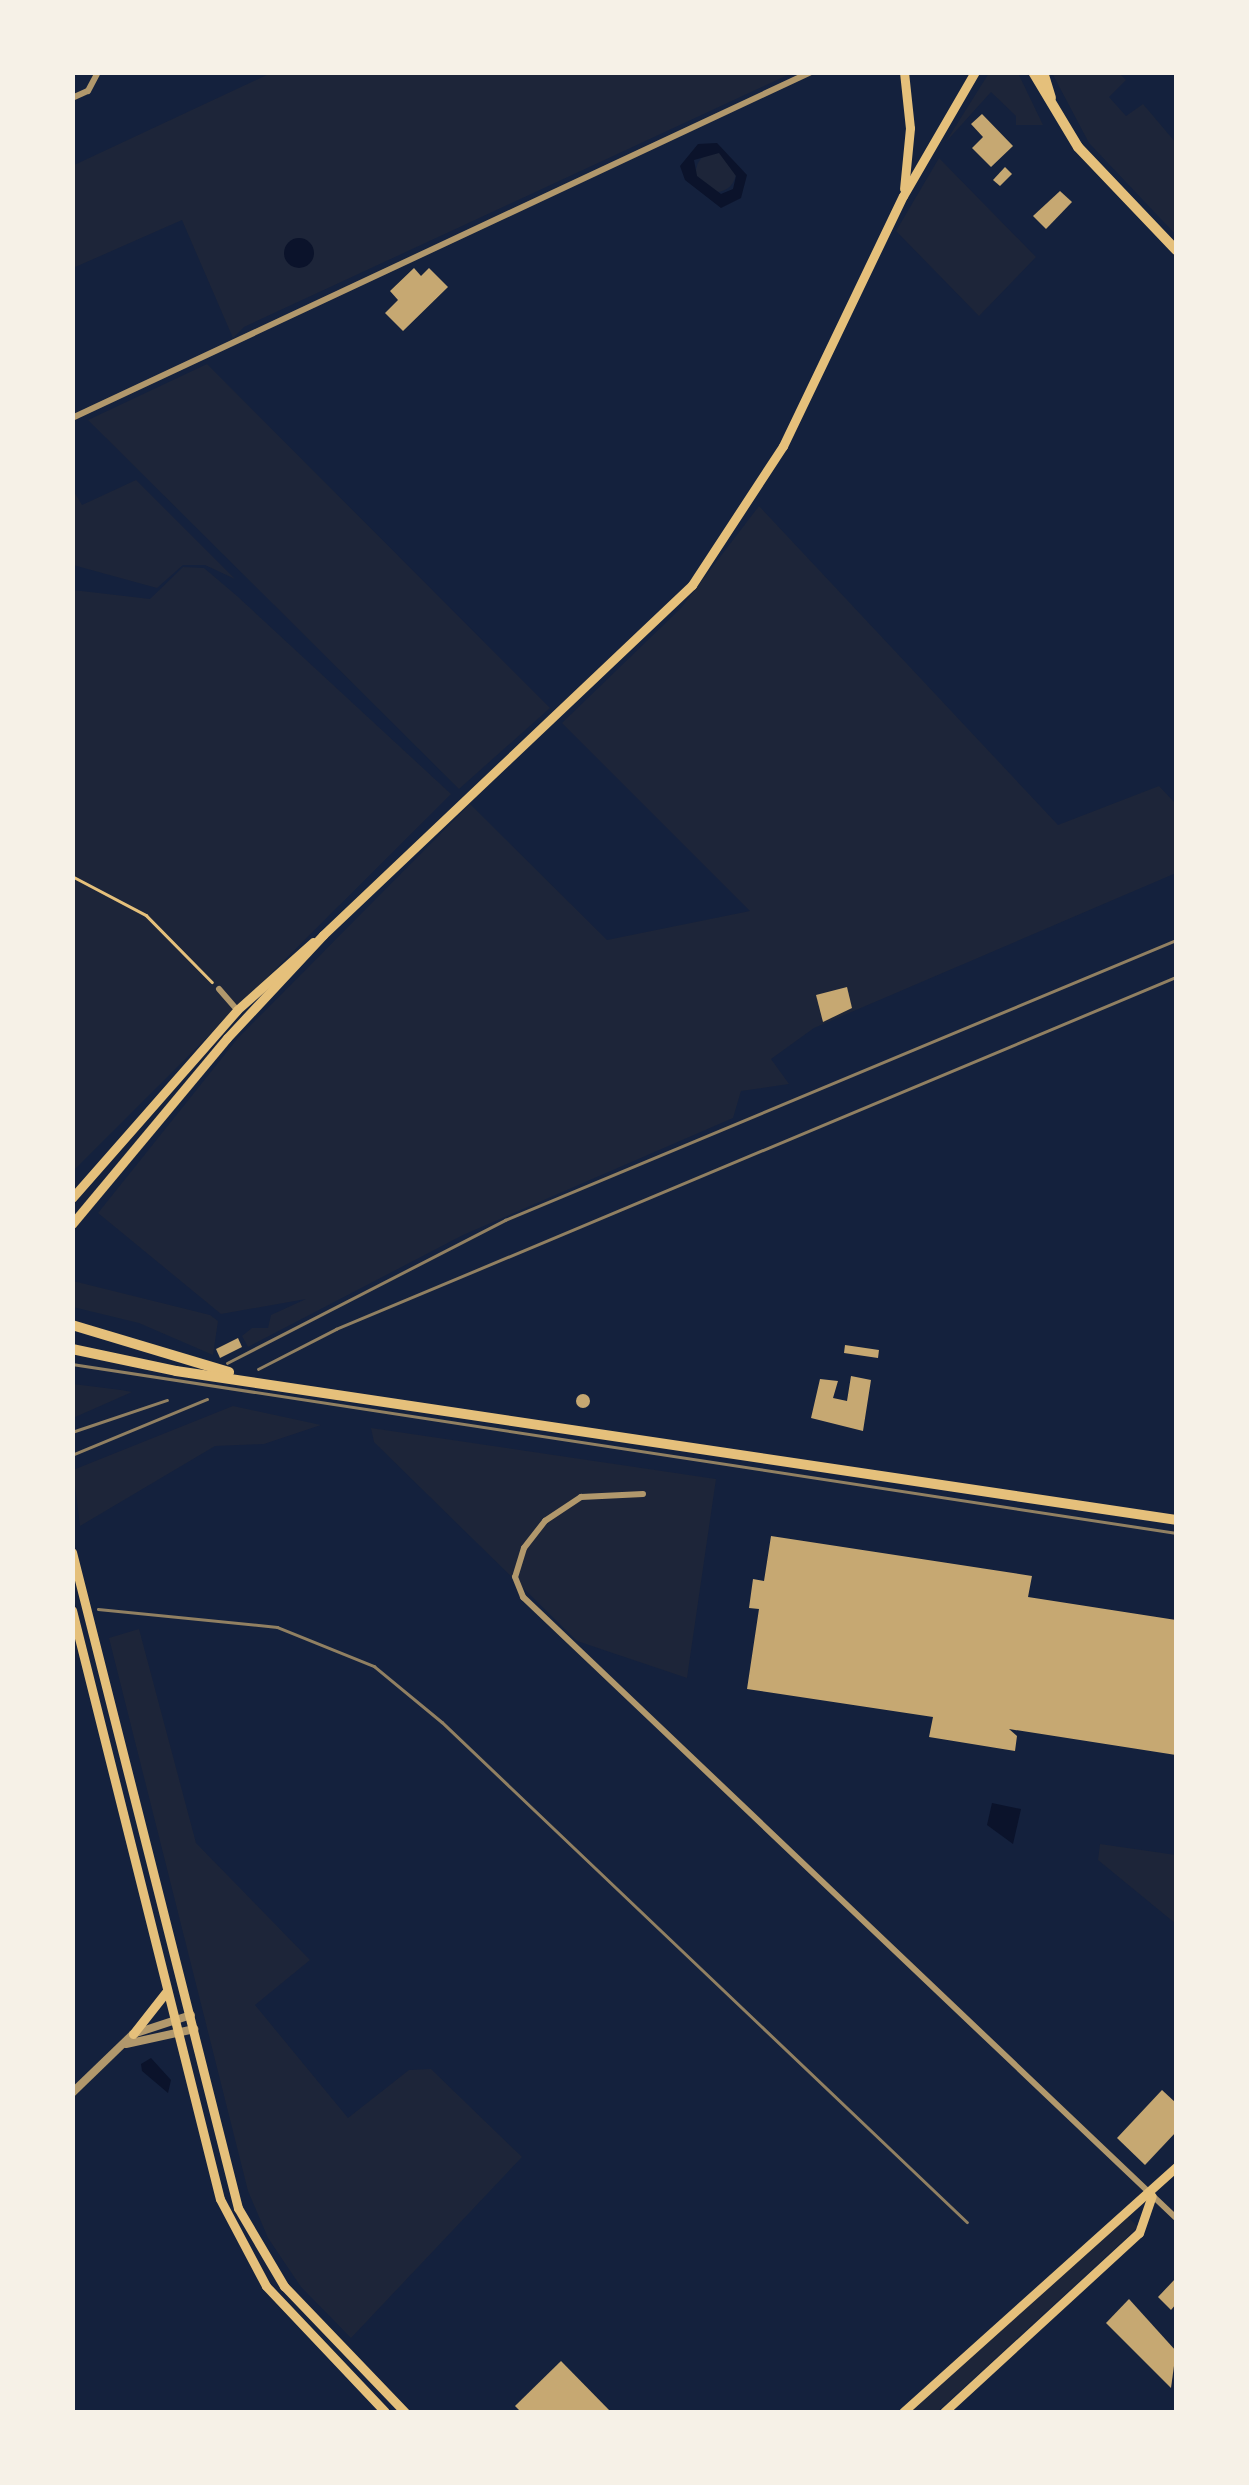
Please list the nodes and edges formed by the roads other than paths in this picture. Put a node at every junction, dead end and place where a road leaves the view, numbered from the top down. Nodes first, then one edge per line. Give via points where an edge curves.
1 (98, 72) edge
2 (811, 72) edge
3 (904, 72) edge
4 (975, 72) edge
5 (1033, 72) edge
6 (1043, 72) edge
7 (72, 98) edge
8 (1056, 114) junction
9 (903, 196) junction
10 (1176, 250) edge
11 (72, 418) edge
12 (324, 935) junction
13 (219, 990) road end
14 (237, 1010) junction
15 (72, 1198) edge
16 (72, 1224) edge
17 (72, 1325) edge
18 (72, 1349) edge
19 (282, 1384) junction
20 (643, 1494) dead end
21 (1176, 1520) edge
22 (72, 1552) edge
23 (74, 1613) edge
24 (166, 1990) junction
25 (191, 2015) junction
26 (174, 2019) junction
27 (195, 2029) junction
28 (178, 2033) junction
29 (133, 2034) junction
30 (126, 2044) junction
31 (72, 2093) edge
32 (1176, 2167) edge
33 (1152, 2196) junction
34 (1176, 2218) edge
35 (386, 2412) edge
36 (405, 2412) edge
37 (903, 2412) edge
38 (944, 2412) edge

1 - 7 street via 88,91
2 - 11 street
3 - 9 main road via 910,128
4 - 9 main road
5 - 8 main road
6 - 8 main road
8 - 10 main road via 1078,147
9 - 12 main road via 775,460 692,585
12 - 14 main road
12 - 16 main road via 227,1038
13 - 14 street
14 - 15 main road
17 - 19 main road
18 - 19 main road
19 - 21 main road
20 - 33 street via 581,1498 545,1521 524,1548 514,1577 523,1597
22 - 25 main road
23 - 24 main road
24 - 26 main road
24 - 29 main road
25 - 26 street
25 - 27 main road
26 - 28 main road
26 - 29 street
27 - 28 street
27 - 36 main road via 232,2190 257,2248 300,2304
28 - 30 street
28 - 35 main road via 220,2199 248,2259
29 - 30 street
30 - 31 street
32 - 33 main road
33 - 34 street
33 - 37 main road via 1120,2213
33 - 38 main road via 1139,2233

